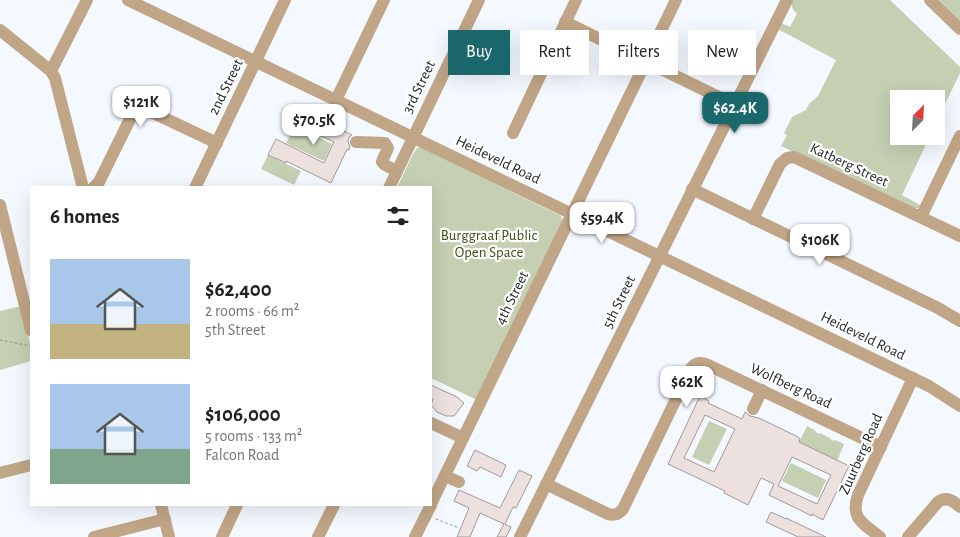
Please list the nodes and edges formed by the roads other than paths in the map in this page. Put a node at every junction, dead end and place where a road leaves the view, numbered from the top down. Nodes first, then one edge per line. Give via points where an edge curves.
1 (87, 0) edge
2 (128, 0) edge
3 (285, 0) edge
4 (384, 0) edge
5 (479, 0) edge
6 (576, 0) edge
7 (676, 0) edge
8 (787, 0) edge
9 (930, 0) edge
10 (565, 22) junction
11 (960, 29) edge
12 (0, 30) edge
13 (661, 30) edge
14 (599, 39) edge
15 (256, 62) junction
16 (51, 71) junction
17 (640, 75) edge
18 (673, 75) edge
19 (336, 100) junction
20 (735, 105) junction
21 (513, 133) dead end
22 (960, 136) edge
23 (413, 137) junction
24 (356, 142) dead end
25 (216, 143) junction
26 (948, 162) junction
27 (960, 168) edge
28 (397, 171) junction
29 (82, 186) edge
30 (95, 186) edge
31 (196, 186) edge
32 (390, 186) edge
33 (692, 189) junction
34 (0, 204) edge
35 (572, 214) junction
36 (921, 217) junction
37 (753, 219) junction
38 (960, 236) edge
39 (659, 256) junction
40 (960, 321) edge
41 (30, 326) edge
42 (913, 378) junction
43 (762, 390) junction
44 (960, 406) edge
45 (753, 409) dead end
46 (432, 423) edge
47 (463, 438) junction
48 (881, 447) junction
49 (30, 465) edge
50 (0, 472) edge
51 (445, 476) junction
52 (459, 482) dead end
53 (546, 484) junction
54 (432, 502) edge
55 (162, 506) edge
56 (237, 506) edge
57 (334, 506) edge
58 (960, 507) edge
59 (429, 508) edge
60 (165, 519) junction
61 (94, 537) edge
62 (169, 537) edge
63 (222, 537) edge
64 (318, 537) edge
65 (415, 537) edge
66 (520, 537) edge
67 (880, 537) edge
68 (908, 537) edge

1 - 16 street
2 - 15 street, Heideveld Road
3 - 15 street, 2nd Street
4 - 19 street
5 - 23 street, 3rd Street
6 - 10 street
7 - 13 street, 4th Street
8 - 20 street, 5th Street
9 - 11 street
10 - 14 street
10 - 21 street
12 - 16 street
15 - 19 street, Heideveld Road
15 - 25 street, 2nd Street
16 - 29 street
17 - 35 street, 4th Street
18 - 20 street
19 - 23 street, Heideveld Road
20 - 33 street, 5th Street
22 - 26 street
23 - 28 street, 3rd Street
23 - 35 street, Heideveld Road
24 - 28 street via 386,143 388,148 382,162
25 - 30 street via 139,109 133,113
25 - 31 street, 2nd Street
26 - 27 street
26 - 36 street
28 - 32 street, 3rd Street
33 - 37 street
33 - 39 street, 5th Street
34 - 41 street
35 - 39 street, Heideveld Road
35 - 47 street, 4th Street
36 - 37 street, Katberg Street via 791,156 780,164
36 - 38 street, Katberg Street
37 - 40 street
39 - 42 street, Heideveld Road
39 - 53 street, 5th Street
42 - 44 street, Heideveld Road
42 - 48 street, Zuurberg Road
43 - 45 street
43 - 48 street, Wolfberg Road
43 - 53 street, Wolfberg Road via 705,363 694,365 623,510 617,514 608,514
46 - 47 street
47 - 51 street, 4th Street
48 - 67 street, Zuurberg Road via 855,504 857,518
49 - 50 street
51 - 52 street
51 - 54 street, 4th Street
53 - 66 street, 5th Street
55 - 60 street
56 - 63 street
57 - 64 street
58 - 68 street via 942,499
59 - 65 street, 4th Street
60 - 61 street
60 - 62 street

